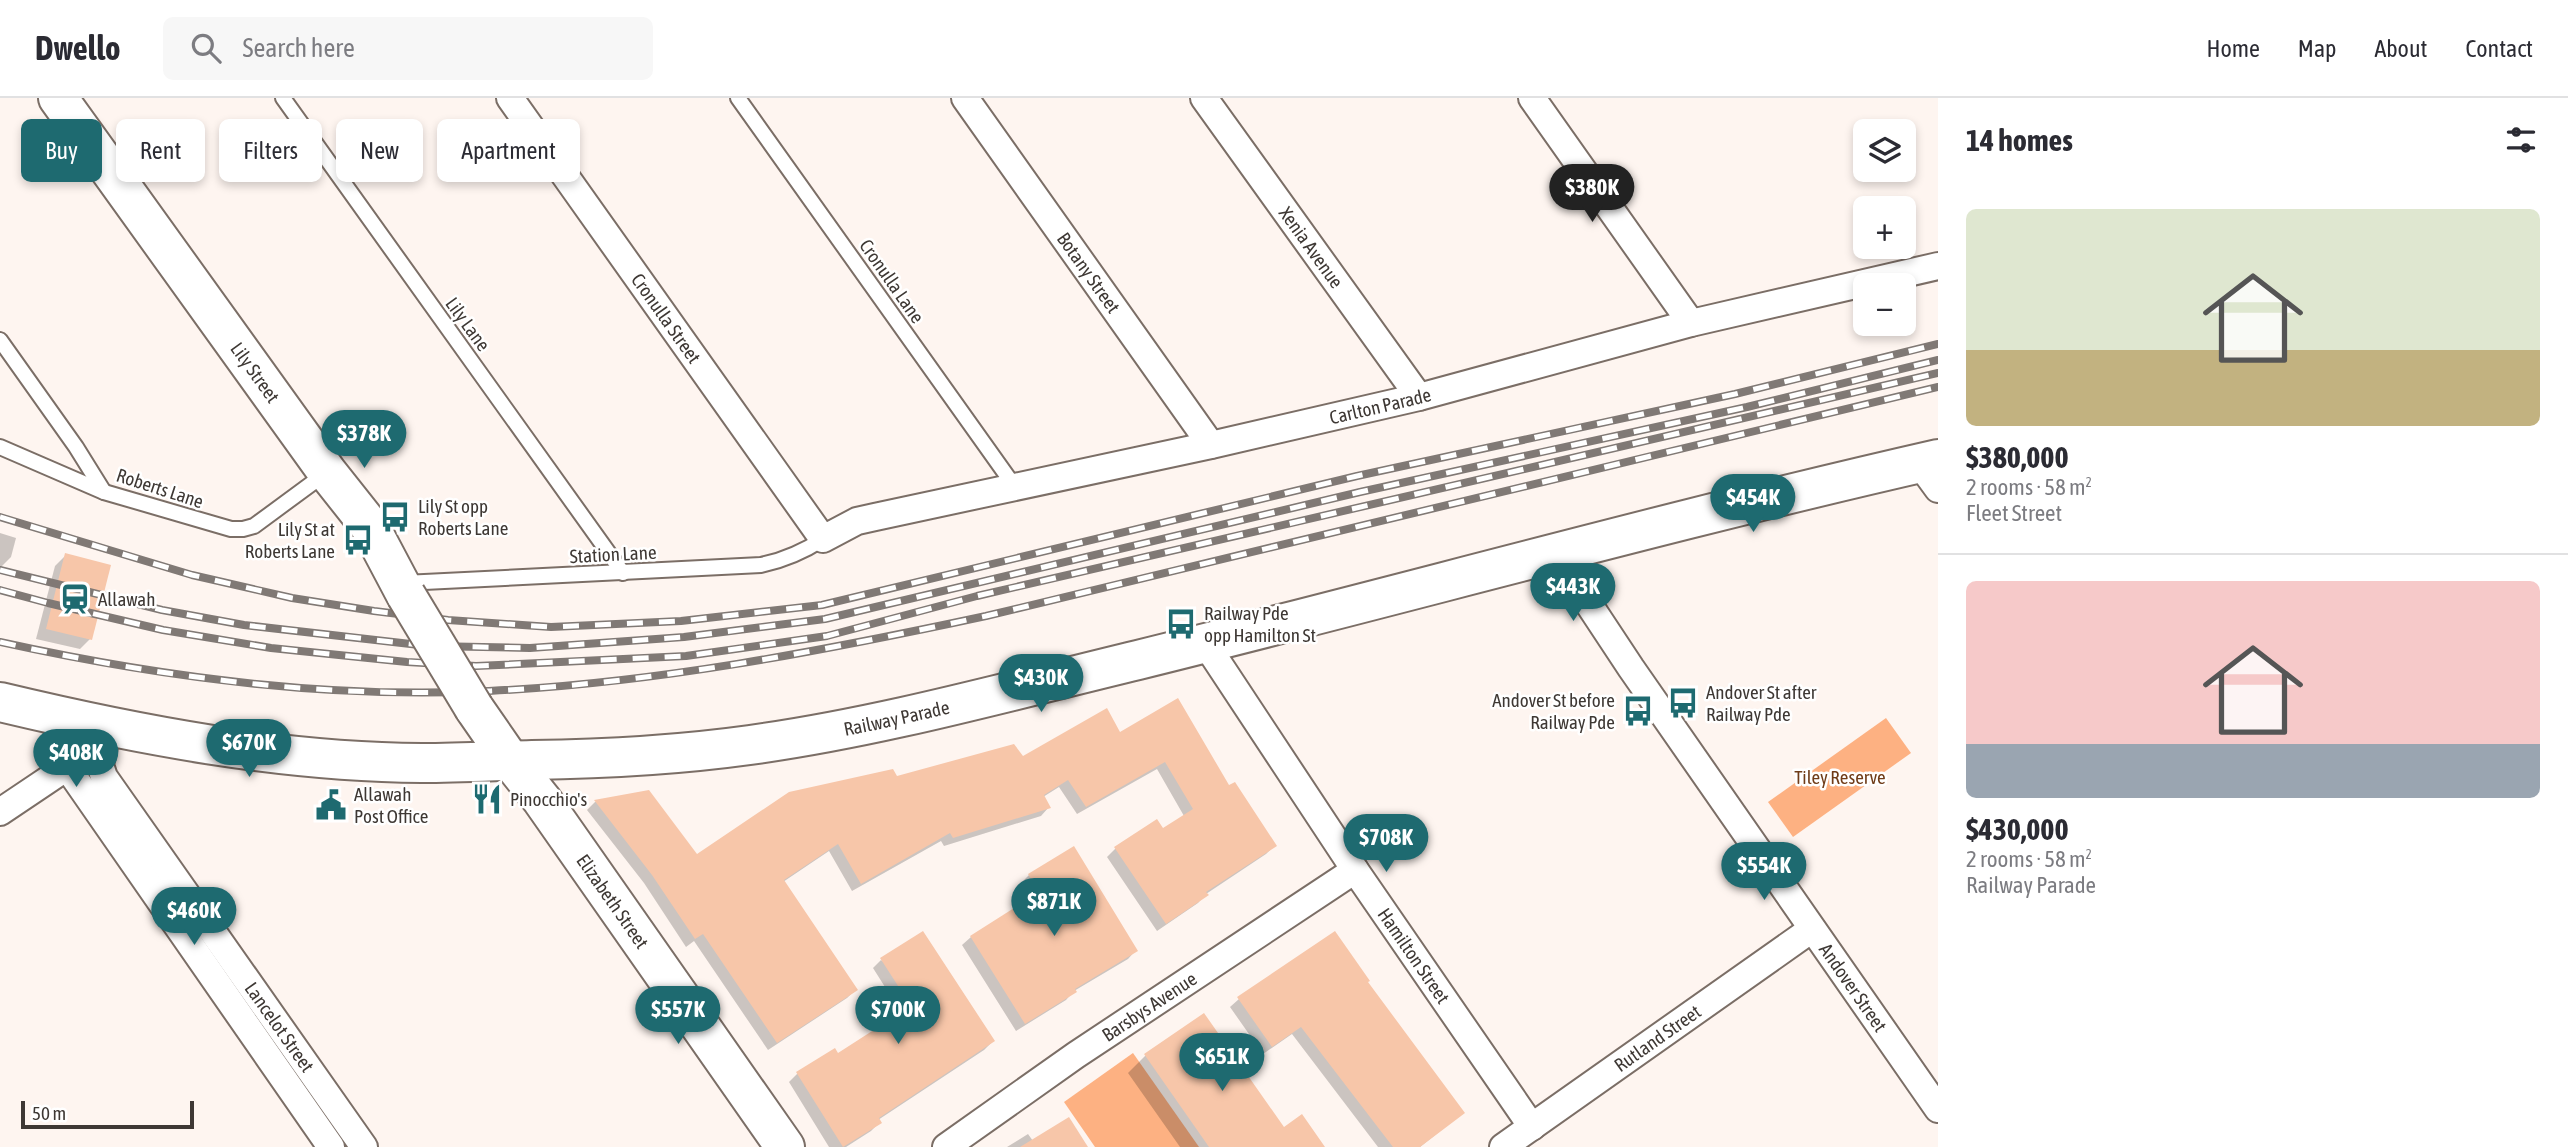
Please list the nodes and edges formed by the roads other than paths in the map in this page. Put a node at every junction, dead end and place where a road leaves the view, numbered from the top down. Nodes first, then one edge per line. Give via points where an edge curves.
1 (58, 98) edge
2 (282, 98) edge
3 (510, 98) edge
4 (738, 98) edge
5 (965, 98) edge
6 (1204, 98) edge
7 (1532, 98) edge
8 (1938, 266) edge
9 (1691, 323) junction
10 (0, 340) edge
11 (1419, 397) junction
12 (1212, 445) junction
13 (0, 447) edge
14 (1932, 470) edge
15 (327, 472) junction
16 (1015, 487) junction
17 (104, 492) junction
18 (823, 539) junction
19 (1555, 552) junction
20 (623, 573) junction
21 (403, 589) junction
22 (1205, 643) junction
23 (0, 702) edge
24 (62, 717) junction
25 (108, 727) junction
26 (510, 760) junction
27 (100, 765) junction
28 (67, 767) junction
29 (0, 812) edge
30 (1354, 870) junction
31 (1812, 929) junction
32 (1937, 1105) edge
33 (1532, 1127) junction
34 (331, 1147) edge
35 (364, 1147) edge
36 (785, 1147) edge
37 (946, 1147) edge
38 (1503, 1147) edge

1 - 15 main road, Lily Street
2 - 20 lane, Lily Lane
3 - 18 street, Cronulla Street
4 - 16 lane, Cronulla Lane
5 - 12 street, Botany Street
6 - 11 street, Xenia Avenue
7 - 9 street
8 - 9 street, Carlton Parade
9 - 11 street, Carlton Parade
10 - 17 lane, Roberts Lane
11 - 12 street, Carlton Parade
12 - 16 street, Carlton Parade
13 - 17 lane
14 - 19 main road, Railway Parade
15 - 17 lane, Roberts Lane via 264,519 243,529
15 - 21 main road, Lily Street via 369,525
16 - 18 street, Carlton Parade via 857,521
18 - 20 lane, Station Lane via 783,561 761,565
19 - 22 main road, Railway Parade
19 - 31 street, Andover Street
20 - 21 lane, Station Lane
21 - 26 main road, Lily Street, bridge
22 - 26 main road, Railway Parade via 826,733 667,754
22 - 30 street, Hamilton Street
23 - 24 main road, Railway Parade
24 - 25 main road, Railway Parade
24 - 28 street, Lancelot Street via 55,746
25 - 26 main road, Railway Parade via 330,758 419,763
25 - 27 street
26 - 36 main road, Elizabeth Street
27 - 28 street via 84,771
27 - 35 street, Lancelot Street via 108,783
28 - 29 street
28 - 34 street, Lancelot Street
30 - 33 street, Hamilton Street
30 - 37 street, Barsbys Avenue
31 - 32 street, Andover Street
31 - 33 street, Rutland Street
33 - 38 street, Rutland Street

